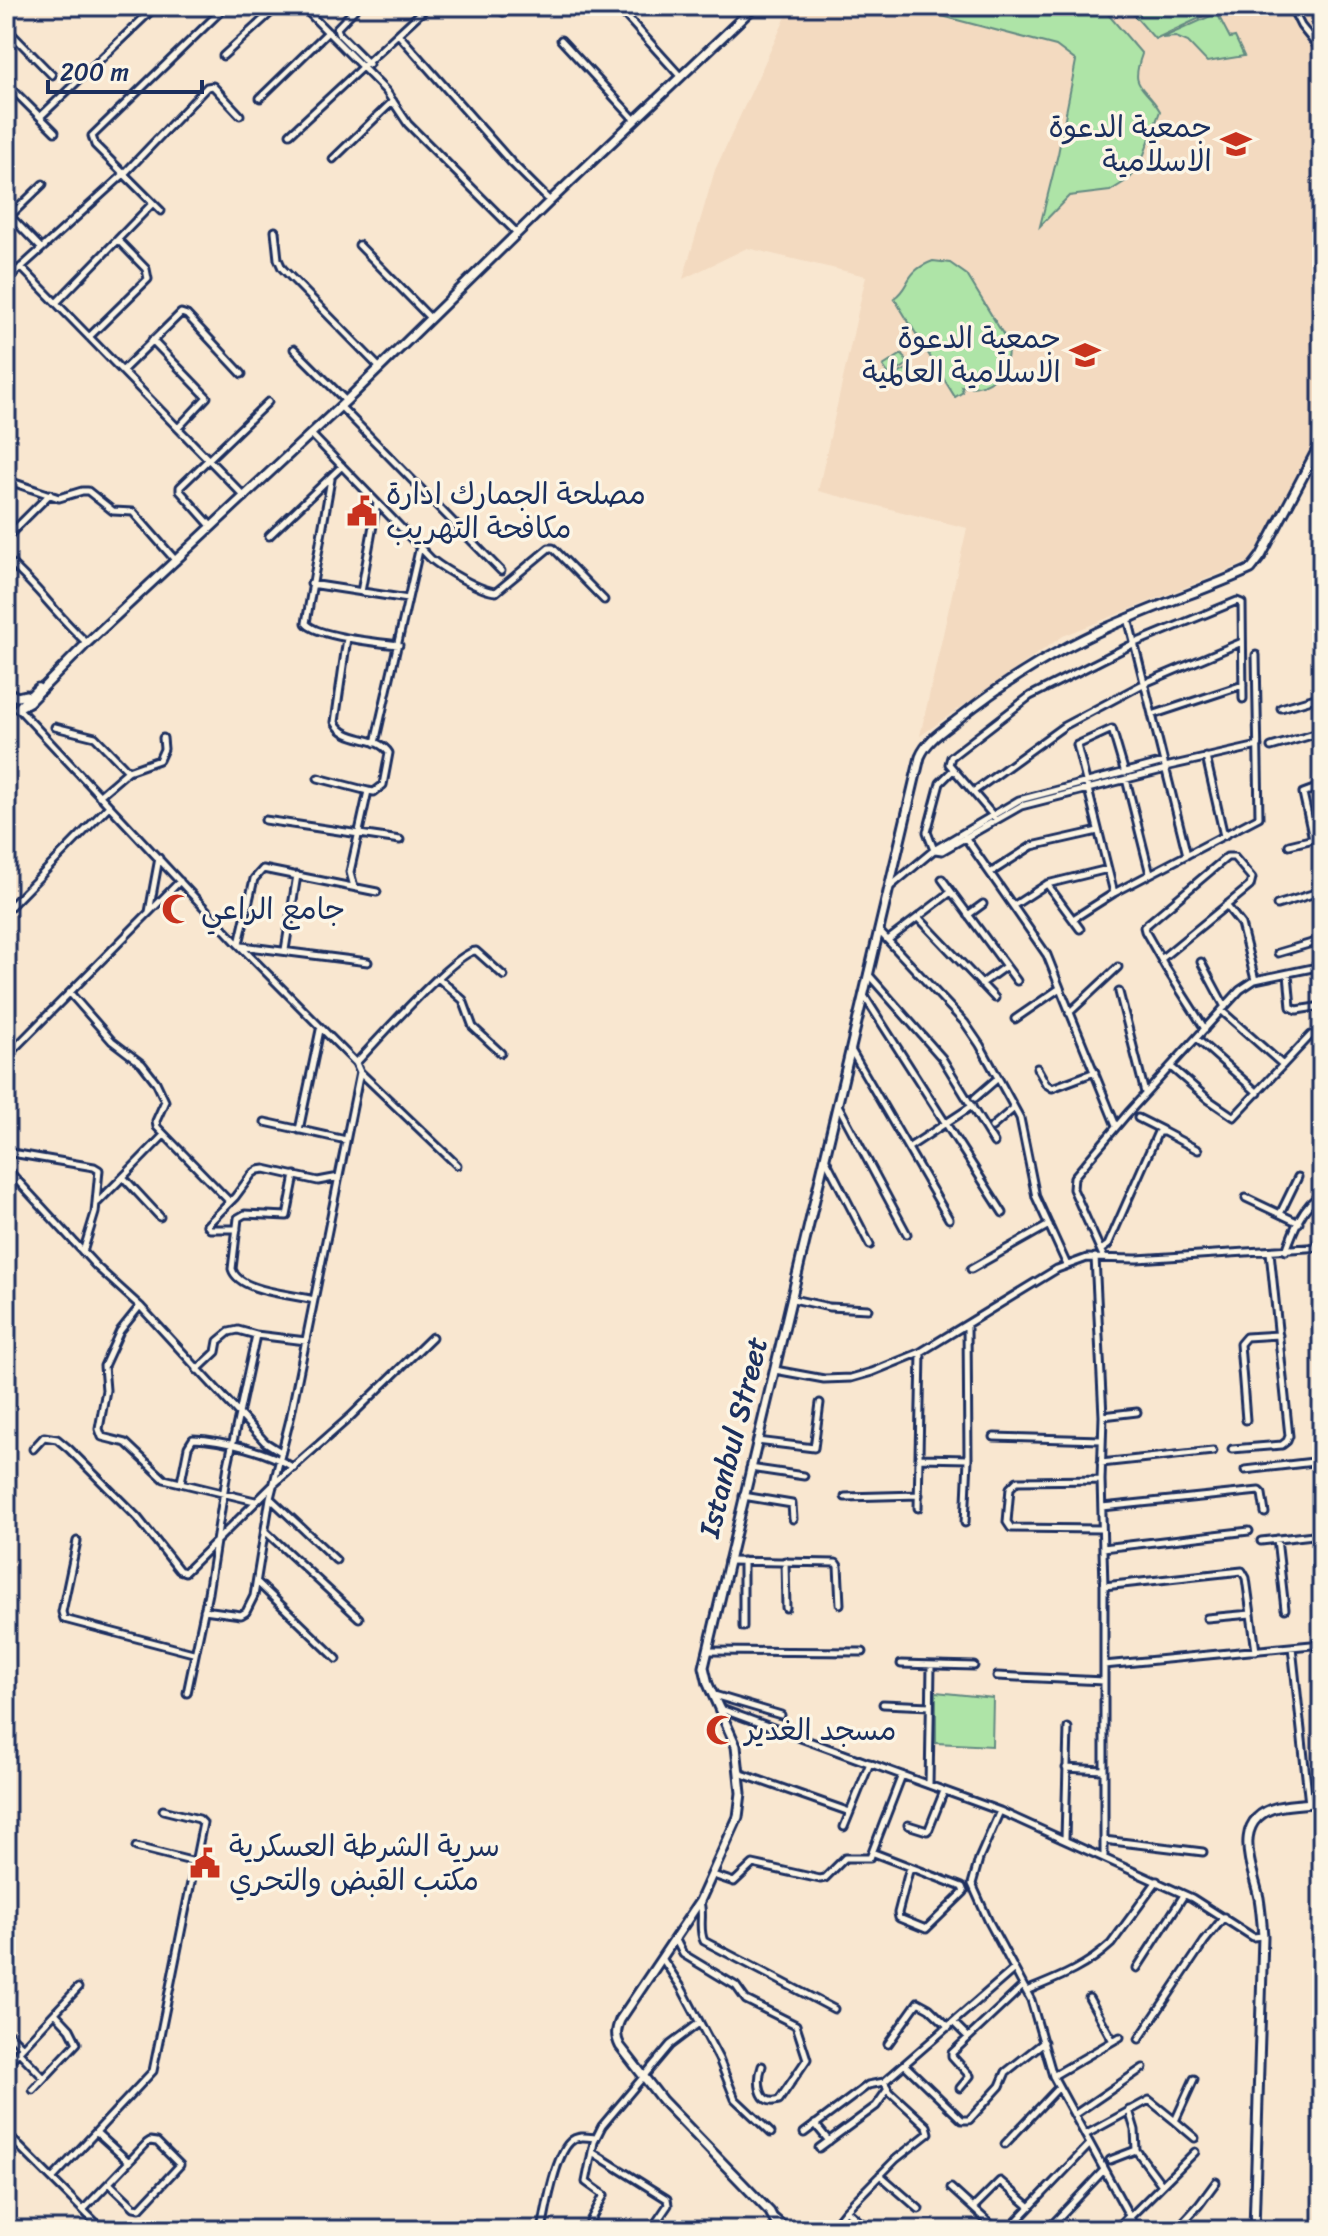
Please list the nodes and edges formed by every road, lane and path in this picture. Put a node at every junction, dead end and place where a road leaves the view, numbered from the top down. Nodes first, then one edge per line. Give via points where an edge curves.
1 (156, 6) edge
2 (226, 6) edge
3 (278, 6) edge
4 (302, 6) edge
5 (358, 6) edge
6 (428, 6) edge
7 (498, 6) edge
8 (617, 6) edge
9 (755, 6) edge
10 (1291, 6) edge
11 (503, 12) dead end
12 (6, 28) edge
13 (328, 32) junction
14 (399, 35) junction
15 (561, 40) dead end
16 (1322, 52) edge
17 (223, 56) dead end
18 (366, 66) junction
19 (52, 75) dead end
20 (680, 76) junction
21 (6, 83) edge
22 (260, 98) dead end
23 (393, 101) junction
24 (240, 115) dead end
25 (40, 117) junction
26 (635, 120) junction
27 (55, 132) dead end
28 (290, 134) dead end
29 (333, 159) dead end
30 (124, 174) junction
31 (43, 184) dead end
32 (550, 201) junction
33 (153, 203) junction
34 (161, 211) dead end
35 (8, 217) edge
36 (275, 231) dead end
37 (517, 233) junction
38 (118, 240) junction
39 (359, 245) dead end
40 (41, 248) junction
41 (21, 267) junction
42 (6, 281) edge
43 (56, 303) junction
44 (431, 319) junction
45 (89, 337) junction
46 (152, 340) junction
47 (294, 349) dead end
48 (380, 368) junction
49 (122, 371) junction
50 (242, 374) dead end
51 (268, 402) dead end
52 (343, 404) junction
53 (177, 428) junction
54 (311, 434) junction
55 (1322, 440) edge
56 (209, 460) junction
57 (342, 466) junction
58 (331, 479) junction
59 (6, 480) edge
60 (50, 494) junction
61 (245, 497) junction
62 (377, 503) junction
63 (212, 527) junction
64 (269, 536) dead end
65 (6, 538) edge
66 (420, 546) junction
67 (6, 559) edge
68 (177, 561) junction
69 (501, 571) dead end
70 (311, 584) junction
71 (361, 592) junction
72 (408, 599) junction
73 (604, 600) dead end
74 (1128, 618) junction
75 (347, 638) junction
76 (1242, 642) junction
77 (87, 643) junction
78 (1135, 643) junction
79 (399, 645) junction
80 (1256, 655) dead end
81 (59, 672) junction
82 (1145, 683) junction
83 (1243, 685) junction
84 (32, 692) junction
85 (6, 694) edge
86 (1322, 696) edge
87 (1243, 699) dead end
88 (18, 708) junction
89 (1281, 708) dead end
90 (1152, 715) junction
91 (55, 727) dead end
92 (1322, 732) edge
93 (163, 738) dead end
94 (375, 743) junction
95 (1258, 746) junction
96 (1271, 747) dead end
97 (1206, 757) junction
98 (1165, 766) junction
99 (953, 770) junction
100 (128, 771) junction
101 (1126, 776) junction
102 (318, 778) dead end
103 (1086, 786) junction
104 (1322, 786) edge
105 (368, 791) junction
106 (973, 792) junction
107 (99, 796) junction
108 (109, 806) junction
109 (994, 816) junction
110 (265, 820) dead end
111 (1098, 831) junction
112 (358, 833) junction
113 (964, 835) junction
114 (1224, 836) junction
115 (1322, 837) edge
116 (1313, 839) junction
117 (400, 840) dead end
118 (1289, 845) dead end
119 (934, 850) junction
120 (1187, 855) junction
121 (159, 858) junction
122 (893, 865) junction
123 (1108, 869) junction
124 (907, 871) junction
125 (350, 872) junction
126 (990, 873) junction
127 (1150, 874) junction
128 (297, 875) junction
129 (942, 879) dead end
130 (180, 881) junction
131 (334, 882) junction
132 (1047, 884) junction
133 (354, 887) junction
134 (887, 889) junction
135 (1322, 891) edge
136 (377, 892) dead end
137 (951, 892) junction
138 (1114, 893) junction
139 (983, 904) dead end
140 (1226, 905) junction
141 (1277, 905) dead end
142 (1013, 906) junction
143 (6, 911) edge
144 (149, 913) junction
145 (968, 915) junction
146 (918, 917) junction
147 (1073, 919) junction
148 (878, 929) junction
149 (1080, 929) dead end
150 (888, 940) junction
151 (1322, 940) edge
152 (240, 946) junction
153 (285, 950) junction
154 (1278, 953) dead end
155 (1161, 959) junction
156 (368, 962) dead end
157 (1201, 962) dead end
158 (1006, 966) junction
159 (1322, 966) edge
160 (1118, 967) dead end
161 (867, 973) junction
162 (1288, 974) junction
163 (504, 976) dead end
164 (438, 978) junction
165 (1255, 980) junction
166 (1017, 981) dead end
167 (981, 984) junction
168 (1060, 988) junction
169 (1119, 992) dead end
170 (70, 993) junction
171 (863, 993) junction
172 (995, 998) dead end
173 (1322, 1006) edge
174 (1224, 1009) junction
175 (1069, 1013) junction
176 (1015, 1019) dead end
177 (320, 1029) junction
178 (1205, 1029) junction
179 (1311, 1035) dead end
180 (1197, 1039) junction
181 (851, 1049) junction
182 (12, 1051) junction
183 (501, 1053) dead end
184 (6, 1057) edge
185 (356, 1063) junction
186 (1283, 1065) junction
187 (1171, 1067) junction
188 (1037, 1068) dead end
189 (360, 1072) junction
190 (1095, 1072) junction
191 (998, 1078) junction
192 (6, 1088) edge
193 (1258, 1093) junction
194 (1146, 1094) junction
195 (975, 1098) dead end
196 (838, 1104) junction
197 (972, 1106) junction
198 (1014, 1108) junction
199 (1138, 1118) dead end
200 (265, 1122) dead end
201 (946, 1123) junction
202 (1116, 1126) junction
203 (992, 1127) dead end
204 (299, 1130) junction
205 (1164, 1132) junction
206 (164, 1135) junction
207 (346, 1140) junction
208 (994, 1143) dead end
209 (908, 1148) junction
210 (1198, 1150) dead end
211 (6, 1152) edge
212 (825, 1158) junction
213 (457, 1165) dead end
214 (6, 1168) edge
215 (295, 1175) junction
216 (123, 1177) junction
217 (339, 1177) junction
218 (1298, 1177) dead end
219 (1322, 1194) edge
220 (1246, 1198) dead end
221 (230, 1202) junction
222 (97, 1203) junction
223 (1003, 1213) dead end
224 (1280, 1214) junction
225 (160, 1217) dead end
226 (949, 1219) dead end
227 (1299, 1223) junction
228 (1049, 1225) junction
229 (237, 1229) junction
230 (1322, 1233) edge
231 (907, 1234) dead end
232 (870, 1245) dead end
233 (1318, 1248) edge
234 (1101, 1250) junction
235 (1286, 1251) junction
236 (83, 1252) junction
237 (1270, 1252) junction
238 (1095, 1257) junction
239 (1104, 1258) junction
240 (1067, 1265) junction
241 (971, 1269) dead end
242 (793, 1299) junction
243 (314, 1300) junction
244 (140, 1306) junction
245 (868, 1309) dead end
246 (967, 1324) junction
247 (256, 1335) junction
248 (1279, 1335) junction
249 (432, 1337) dead end
250 (306, 1341) junction
251 (921, 1352) junction
252 (197, 1370) junction
253 (773, 1370) junction
254 (820, 1403) dead end
255 (1137, 1412) dead end
256 (239, 1414) junction
257 (1103, 1416) junction
258 (1246, 1420) dead end
259 (994, 1437) dead end
260 (1101, 1440) junction
261 (756, 1441) junction
262 (231, 1446) junction
263 (33, 1449) dead end
264 (1232, 1449) dead end
265 (1213, 1451) dead end
266 (280, 1455) junction
267 (921, 1458) junction
268 (968, 1459) junction
269 (1322, 1461) edge
270 (1101, 1463) junction
271 (294, 1468) junction
272 (750, 1468) junction
273 (1245, 1470) dead end
274 (804, 1476) dead end
275 (1101, 1480) junction
276 (181, 1482) junction
277 (274, 1484) junction
278 (223, 1493) junction
279 (919, 1495) junction
280 (743, 1496) junction
281 (845, 1497) dead end
282 (270, 1498) junction
283 (256, 1501) junction
284 (1102, 1507) junction
285 (918, 1508) dead end
286 (1265, 1513) dead end
287 (793, 1519) dead end
288 (965, 1523) dead end
289 (1102, 1529) junction
290 (265, 1531) junction
291 (1249, 1531) dead end
292 (1322, 1534) edge
293 (1277, 1539) junction
294 (77, 1541) dead end
295 (1261, 1541) dead end
296 (214, 1544) junction
297 (1103, 1548) junction
298 (336, 1560) dead end
299 (727, 1561) junction
300 (743, 1561) junction
301 (785, 1561) junction
302 (257, 1581) junction
303 (1104, 1586) junction
304 (840, 1604) dead end
305 (786, 1608) dead end
306 (1285, 1609) dead end
307 (204, 1610) junction
308 (1251, 1614) junction
309 (359, 1618) dead end
310 (1207, 1618) dead end
311 (743, 1627) dead end
312 (1322, 1644) edge
313 (1292, 1647) junction
314 (708, 1651) junction
315 (1256, 1651) junction
316 (863, 1652) dead end
317 (193, 1653) junction
318 (337, 1659) dead end
319 (901, 1664) dead end
320 (1104, 1665) junction
321 (931, 1666) junction
322 (974, 1666) dead end
323 (997, 1676) dead end
324 (1104, 1681) junction
325 (187, 1693) dead end
326 (714, 1695) junction
327 (883, 1704) dead end
328 (930, 1706) junction
329 (721, 1709) junction
330 (781, 1715) dead end
331 (1068, 1728) dead end
332 (870, 1763) junction
333 (1066, 1768) junction
334 (1103, 1770) junction
335 (739, 1773) junction
336 (902, 1775) junction
337 (929, 1785) junction
338 (944, 1791) junction
339 (1322, 1802) edge
340 (1309, 1804) junction
341 (163, 1810) dead end
342 (1000, 1811) junction
343 (850, 1812) junction
344 (908, 1825) dead end
345 (844, 1827) dead end
346 (1065, 1839) junction
347 (1104, 1840) junction
348 (136, 1847) dead end
349 (1203, 1852) dead end
350 (874, 1853) junction
351 (1104, 1858) junction
352 (195, 1862) junction
353 (910, 1867) junction
354 (713, 1875) junction
355 (1157, 1881) junction
356 (972, 1884) junction
357 (963, 1889) junction
358 (1185, 1895) junction
359 (700, 1901) junction
360 (1224, 1917) junction
361 (1263, 1936) junction
362 (676, 1940) junction
363 (662, 1958) junction
364 (1137, 1968) dead end
365 (1014, 1969) junction
366 (78, 1988) dead end
367 (1025, 1988) junction
368 (1089, 1998) dead end
369 (834, 2009) dead end
370 (55, 2013) junction
371 (699, 2023) junction
372 (952, 2025) junction
373 (6, 2031) edge
374 (968, 2037) junction
375 (1139, 2039) dead end
376 (1044, 2042) junction
377 (888, 2044) dead end
378 (20, 2049) junction
379 (6, 2065) edge
380 (905, 2065) junction
381 (762, 2066) dead end
382 (1143, 2068) dead end
383 (643, 2076) junction
384 (1053, 2076) junction
385 (44, 2078) junction
386 (1194, 2079) dead end
387 (884, 2082) junction
388 (1059, 2087) junction
389 (960, 2088) dead end
390 (888, 2089) junction
391 (33, 2090) dead end
392 (1129, 2110) junction
393 (1074, 2115) junction
394 (1175, 2121) junction
395 (815, 2124) junction
396 (6, 2133) edge
397 (97, 2133) junction
398 (771, 2133) dead end
399 (804, 2133) dead end
400 (1085, 2135) junction
401 (595, 2138) junction
402 (1195, 2138) dead end
403 (829, 2141) junction
404 (1005, 2144) dead end
405 (1090, 2144) junction
406 (819, 2148) dead end
407 (1136, 2150) junction
408 (592, 2152) junction
409 (1195, 2152) dead end
410 (1110, 2160) dead end
411 (129, 2162) junction
412 (1104, 2170) junction
413 (880, 2175) junction
414 (52, 2179) junction
415 (1216, 2182) dead end
416 (109, 2183) junction
417 (1162, 2185) junction
418 (951, 2188) dead end
419 (1030, 2207) junction
420 (973, 2208) junction
421 (919, 2209) dead end
422 (83, 2210) junction
423 (846, 2210) junction
424 (1128, 2217) junction
425 (774, 2218) junction
426 (103, 2230) edge
427 (542, 2230) edge
428 (591, 2230) edge
429 (651, 2230) edge
430 (779, 2230) edge
431 (789, 2230) edge
432 (830, 2230) edge
433 (869, 2230) edge
434 (997, 2230) edge
435 (1008, 2230) edge
436 (1047, 2230) edge
437 (1115, 2230) edge
438 (1137, 2230) edge
439 (1176, 2230) edge
440 (1254, 2230) edge

1 - 25 street
2 - 30 street via 92,136
3 - 17 street
4 - 13 street
5 - 18 street via 337,28
6 - 14 street
7 - 11 street
8 - 20 street
9 - 20 street
10 - 16 street
12 - 19 street
13 - 18 street
13 - 22 street
14 - 18 street
14 - 32 street
15 - 26 street
18 - 23 street
18 - 28 street
20 - 26 street
21 - 25 street
23 - 29 street
23 - 37 street via 408,124
24 - 30 street via 209,85
25 - 27 street
26 - 32 street
30 - 33 street
30 - 40 street
31 - 35 street
32 - 37 street
33 - 34 street
33 - 38 street
35 - 40 street
36 - 48 street via 282,268
37 - 44 street
38 - 43 street
38 - 45 street via 146,269 148,279
39 - 44 street
40 - 41 street
41 - 42 street
41 - 43 street
43 - 45 street
44 - 48 street
45 - 49 street
46 - 49 street
46 - 50 street via 184,313
46 - 53 street via 207,396
47 - 52 street
48 - 52 street
49 - 53 street
51 - 56 street
52 - 54 street
52 - 69 street
53 - 56 street
54 - 57 street
54 - 61 street
55 - 74 street, Istanbul Street via 1251,569
56 - 61 street
56 - 63 street via 179,489
57 - 58 street
57 - 62 street
58 - 64 street
58 - 70 street
59 - 60 street
60 - 65 street
60 - 68 street via 59,498 88,491 113,511 133,512
61 - 63 street
62 - 66 street
62 - 71 street
63 - 68 street
66 - 72 street
66 - 73 street via 444,568 492,593 553,548
67 - 77 street
68 - 77 street
70 - 71 street
70 - 75 street via 308,627
71 - 72 street
72 - 79 street
74 - 78 street
74 - 122 street, Istanbul Street via 1011,680 926,745
75 - 79 street
75 - 94 street via 335,722 343,733
76 - 78 street via 1241,601
76 - 82 street
76 - 83 street
77 - 81 street
78 - 82 street
78 - 99 street via 1030,696 951,757
79 - 94 street
80 - 95 street
81 - 84 street
81 - 88 street
82 - 90 street
82 - 106 street via 1046,736
83 - 87 street
83 - 90 street
84 - 85 street
84 - 88 street
85 - 88 street
86 - 89 street
88 - 107 street
90 - 98 street
91 - 100 street via 95,737
92 - 96 street
93 - 100 street via 159,760
94 - 105 street via 389,753 383,785
95 - 97 street
95 - 114 street via 1259,817
97 - 98 street
97 - 114 street
98 - 101 street
98 - 120 street
99 - 106 street
99 - 119 street via 940,783 927,832
100 - 107 street
101 - 103 street
101 - 103 street via 1114,731 1109,729 1076,747
101 - 127 street
102 - 105 street
103 - 109 street via 1019,800
103 - 111 street
104 - 116 street via 1303,793
105 - 112 street
106 - 109 street
107 - 108 street
108 - 121 street
108 - 143 street
109 - 113 street
110 - 112 street
111 - 123 street
111 - 126 street via 1032,846
112 - 117 street
112 - 125 street
113 - 119 street via 942,851
113 - 126 street
114 - 120 street
115 - 116 street
116 - 118 street
119 - 124 street
120 - 127 street
121 - 130 street
121 - 144 street
122 - 124 street via 899,872
122 - 134 street, Istanbul Street
123 - 132 street
123 - 138 street
124 - 134 street
125 - 131 street
125 - 133 street
126 - 142 street
127 - 138 street
128 - 131 street
128 - 152 street via 267,868 256,874
128 - 153 street
129 - 137 street
130 - 144 street
130 - 152 street
131 - 133 street
132 - 142 street
132 - 147 street
133 - 136 street
134 - 148 street, Istanbul Street
135 - 141 street
137 - 145 street
137 - 146 street
138 - 147 street
139 - 145 street
140 - 155 street
140 - 155 street via 1252,883 1231,856 1144,924
140 - 165 street via 1241,924
142 - 168 street via 1047,955
144 - 170 street
145 - 158 street
146 - 150 street
146 - 167 street
147 - 149 street
148 - 150 street
148 - 161 street, Istanbul Street
150 - 191 street via 965,1023
151 - 154 street
152 - 153 street
152 - 177 street
153 - 156 street
155 - 178 street
157 - 174 street
158 - 166 street
158 - 167 street
159 - 162 street
160 - 175 street
161 - 171 street, Istanbul Street
161 - 197 street via 942,1058
162 - 165 street
162 - 173 street via 1291,1007
163 - 164 street via 471,950
164 - 183 street via 463,1000 473,1027
164 - 185 street
165 - 174 street
167 - 172 street
168 - 175 street
168 - 176 street
169 - 194 street
170 - 182 street
170 - 206 street via 156,1082 165,1103 156,1124
171 - 181 street, Istanbul Street
171 - 201 street
174 - 178 street
174 - 186 street
175 - 190 street
177 - 185 street
177 - 204 street
178 - 180 street
179 - 186 street
180 - 187 street
180 - 193 street
181 - 196 street, Istanbul Street
181 - 209 street
182 - 184 street
182 - 192 street
185 - 189 street
186 - 193 street
187 - 193 street via 1231,1117
187 - 194 street
188 - 190 street via 1052,1088
189 - 207 street
189 - 213 street
190 - 202 street
191 - 195 street
191 - 198 street
194 - 202 street
196 - 212 street, Istanbul Street
196 - 231 street
197 - 201 street
197 - 208 street
198 - 203 street
198 - 228 street via 1036,1197
199 - 205 street
200 - 204 street
201 - 209 street
201 - 223 street
202 - 234 street via 1072,1183
204 - 207 street
205 - 210 street
205 - 234 street via 1156,1134 1108,1245
206 - 216 street
206 - 221 street
207 - 217 street
209 - 226 street
211 - 222 street via 97,1168
212 - 232 street
212 - 242 street, Istanbul Street
214 - 236 street
215 - 217 street via 318,1181
215 - 221 street via 254,1172
215 - 229 street via 287,1216 245,1214 238,1218
216 - 222 street
216 - 225 street
217 - 243 street
218 - 224 street
219 - 227 street
220 - 224 street
221 - 229 street via 207,1226
222 - 236 street
224 - 227 street
227 - 235 street
228 - 240 street
228 - 241 street
229 - 243 street via 232,1269 239,1281
230 - 233 street
233 - 235 street
234 - 239 street
235 - 237 street
236 - 244 street
237 - 239 street
237 - 248 street
238 - 239 street
238 - 240 street
238 - 257 street
240 - 246 street
242 - 245 street
242 - 253 street, Istanbul Street
243 - 250 street
244 - 252 street
244 - 276 street via 105,1362 99,1429 102,1437 126,1443 164,1479
246 - 251 street
246 - 268 street
247 - 250 street
247 - 252 street via 229,1332
247 - 256 street
248 - 258 street via 1246,1337 1240,1344
248 - 264 street via 1287,1441
249 - 271 street
250 - 266 street
251 - 253 street via 851,1378
251 - 267 street
252 - 256 street
253 - 261 street, Istanbul Street
254 - 261 street via 814,1448
255 - 257 street
256 - 262 street
256 - 266 street
257 - 260 street
259 - 260 street
260 - 270 street
261 - 272 street, Istanbul Street
262 - 266 street
262 - 276 street via 193,1439
262 - 278 street
263 - 296 street via 44,1437 63,1444 138,1518 182,1572
265 - 270 street
266 - 271 street
266 - 277 street
267 - 268 street
267 - 279 street
268 - 288 street
269 - 273 street
270 - 275 street
271 - 277 street
272 - 274 street
272 - 280 street, Istanbul Street
275 - 284 street
275 - 289 street via 1017,1481 1010,1488 1007,1522 1011,1528
276 - 278 street
277 - 282 street
277 - 283 street
278 - 283 street
278 - 296 street
279 - 281 street
279 - 285 street
280 - 287 street via 792,1504
280 - 299 street, Istanbul Street
282 - 290 street
282 - 298 street
283 - 296 street
284 - 286 street via 1259,1491
284 - 289 street
289 - 297 street
290 - 302 street
290 - 309 street
291 - 297 street
292 - 293 street
293 - 295 street
293 - 306 street
294 - 317 street via 64,1619
296 - 307 street
297 - 303 street
299 - 300 street
299 - 314 street, Istanbul Street
300 - 301 street
300 - 311 street
301 - 304 street via 836,1563
301 - 305 street
302 - 307 street via 251,1605 241,1615
302 - 318 street
303 - 308 street via 1242,1571
303 - 320 street
307 - 317 street
308 - 310 street
308 - 315 street
312 - 313 street
313 - 315 street
313 - 340 street
314 - 316 street
314 - 326 street, Istanbul Street via 705,1674
315 - 320 street
317 - 325 street
319 - 321 street
320 - 324 street
321 - 322 street
321 - 328 street
323 - 324 street
324 - 334 street
326 - 329 street, Istanbul Street
326 - 330 street
327 - 328 street
328 - 337 street
329 - 332 street
329 - 335 street, Istanbul Street via 734,1736
331 - 333 street
332 - 336 street
332 - 343 street
333 - 334 street
333 - 346 street
334 - 347 street
335 - 343 street
335 - 354 street, Istanbul Street via 738,1817
336 - 337 street
336 - 350 street
337 - 338 street
338 - 342 street
338 - 344 street via 927,1831
339 - 340 street
340 - 361 street via 1275,1807 1256,1819 1247,1834
341 - 352 street via 202,1821
342 - 346 street
342 - 356 street
343 - 345 street
346 - 351 street
347 - 349 street
347 - 351 street
348 - 352 street
350 - 353 street
350 - 354 street via 867,1860 845,1858 820,1879 753,1864 734,1882
351 - 355 street
352 - 397 street via 153,2071
353 - 357 street
353 - 357 street via 898,1913 921,1929 929,1928
354 - 359 street, Istanbul Street
355 - 358 street
355 - 367 street via 1102,1953 1064,1977
356 - 357 street
356 - 365 street
358 - 360 street
358 - 364 street
359 - 362 street, Istanbul Street
359 - 369 street via 704,1941
360 - 361 street via 1253,1937
360 - 375 street
361 - 440 street
362 - 363 street, Istanbul Street
362 - 381 street via 683,1954 736,1986 746,2000 796,2025 807,2059 772,2103 758,2082
363 - 371 street
363 - 383 street, Istanbul Street via 617,2029 620,2046
365 - 367 street
365 - 372 street
366 - 370 street
367 - 374 street
367 - 376 street
368 - 384 street via 1116,2039
370 - 378 street
370 - 385 street via 77,2043
371 - 383 street via 676,2039
371 - 398 street via 735,2099
372 - 374 street
372 - 377 street via 918,2002
372 - 380 street
373 - 378 street
374 - 389 street via 952,2056 970,2074
376 - 380 street via 1006,2072 969,2120 962,2120
376 - 384 street
378 - 379 street
378 - 385 street
380 - 387 street
382 - 393 street
383 - 401 street
383 - 425 street, Istanbul Street
384 - 388 street
385 - 391 street
386 - 394 street
387 - 390 street
387 - 395 street via 868,2085
388 - 393 street
388 - 404 street
390 - 403 street via 876,2106
390 - 413 street via 929,2131
392 - 394 street via 1149,2100
392 - 400 street
392 - 407 street
393 - 400 street
394 - 402 street
395 - 399 street
395 - 403 street
396 - 414 street
397 - 411 street
397 - 414 street
400 - 405 street
401 - 408 street
401 - 427 street via 568,2144
403 - 406 street
405 - 412 street
405 - 419 street
407 - 410 street
407 - 417 street
408 - 428 street via 586,2182 604,2195 590,2221
408 - 429 street via 667,2199
409 - 417 street
411 - 416 street
411 - 416 street via 153,2140 180,2165 140,2208
412 - 424 street
412 - 436 street
413 - 421 street
413 - 423 street
414 - 422 street
415 - 439 street
416 - 422 street
417 - 424 street
418 - 420 street
419 - 420 street via 1000,2181
419 - 435 street
420 - 434 street
422 - 426 street
423 - 432 street
423 - 433 street
424 - 437 street
424 - 438 street
425 - 430 street, Istanbul Street
425 - 431 street

